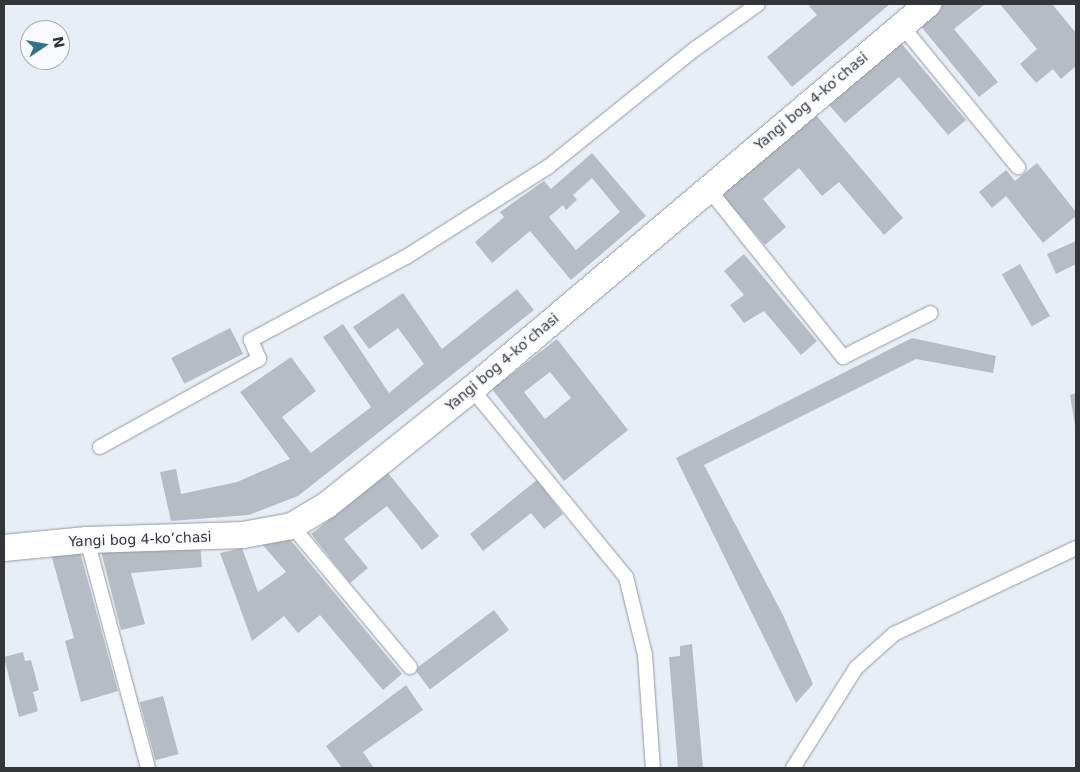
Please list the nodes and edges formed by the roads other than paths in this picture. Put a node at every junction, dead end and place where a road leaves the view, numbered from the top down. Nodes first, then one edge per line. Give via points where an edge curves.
1 (758, 4) edge
2 (928, 4) edge
3 (902, 26) junction
4 (1018, 168) dead end
5 (707, 187) junction
6 (931, 313) dead end
7 (472, 389) junction
8 (100, 447) dead end
9 (292, 526) junction
10 (87, 540) junction
11 (4, 548) edge
12 (1076, 548) edge
13 (410, 667) dead end
14 (148, 768) edge
15 (653, 768) edge
16 (793, 768) edge

1 - 8 lane via 695,49 548,167 406,257 251,340 259,359
2 - 3 street, Yangi bog 4-koʼchasi
3 - 4 lane
3 - 5 street, Yangi bog 4-koʼchasi
5 - 6 lane via 843,357
5 - 7 street, Yangi bog 4-koʼchasi
7 - 9 street, Yangi bog 4-koʼchasi via 327,505
7 - 15 lane via 626,577 645,655
9 - 10 street, Yangi bog 4-koʼchasi via 243,535
9 - 13 lane
10 - 11 street, Yangi bog 4-koʼchasi
10 - 14 lane
12 - 16 lane via 894,634 856,668

